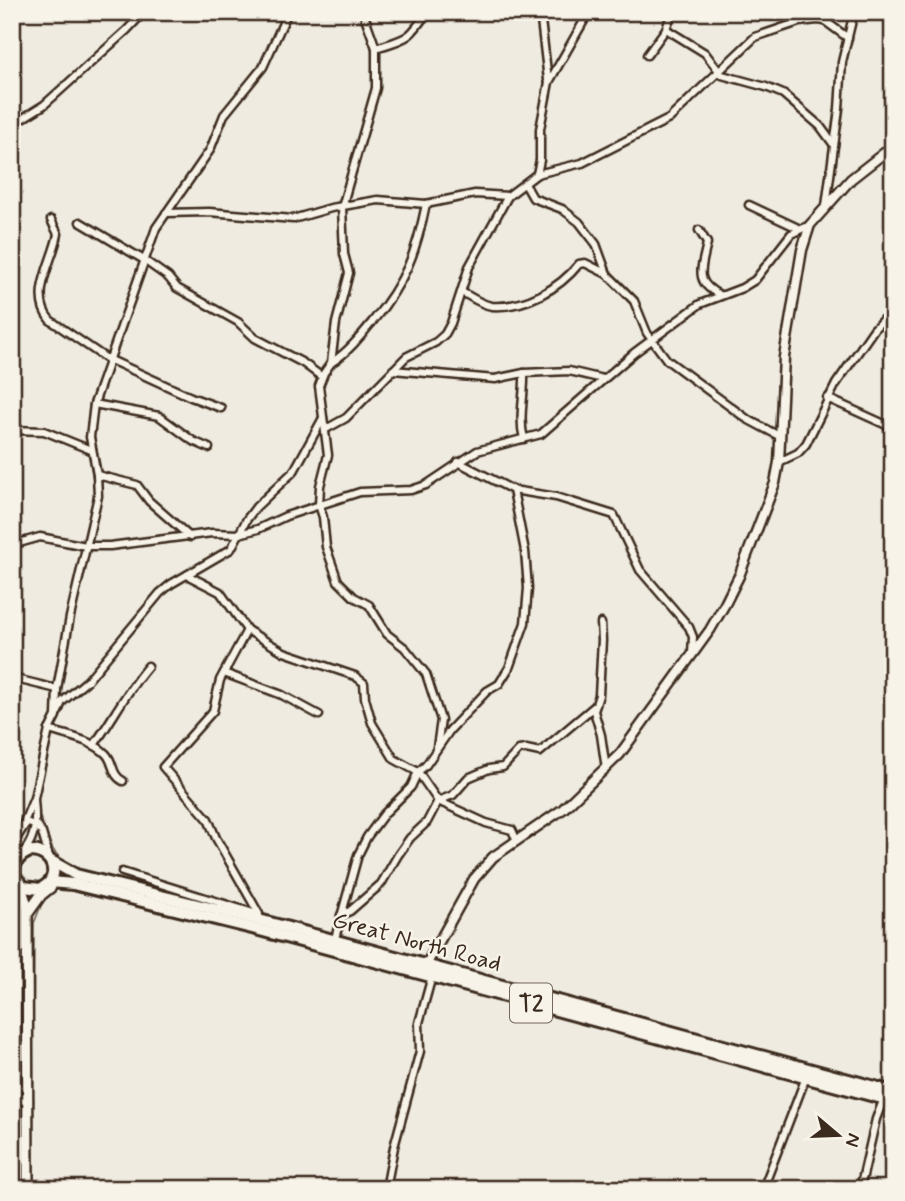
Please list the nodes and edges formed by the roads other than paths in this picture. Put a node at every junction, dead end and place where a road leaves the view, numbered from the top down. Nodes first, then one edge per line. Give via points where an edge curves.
1 (144, 12) edge
2 (288, 12) edge
3 (363, 12) edge
4 (427, 12) edge
5 (540, 12) edge
6 (589, 12) edge
7 (672, 12) edge
8 (880, 12) edge
9 (854, 13) edge
10 (893, 20) edge
11 (666, 29) junction
12 (848, 38) junction
13 (376, 48) junction
14 (647, 55) dead end
15 (719, 72) junction
16 (549, 82) junction
17 (12, 125) edge
18 (835, 145) junction
19 (893, 146) edge
20 (537, 174) junction
21 (526, 184) junction
22 (508, 196) junction
23 (426, 204) junction
24 (748, 205) dead end
25 (826, 205) junction
26 (342, 207) junction
27 (166, 213) junction
28 (51, 220) dead end
29 (80, 222) dead end
30 (810, 225) junction
31 (800, 229) junction
32 (699, 230) dead end
33 (144, 260) junction
34 (607, 274) junction
35 (462, 292) junction
36 (720, 296) junction
37 (893, 309) edge
38 (652, 340) junction
39 (108, 359) junction
40 (331, 363) junction
41 (393, 370) junction
42 (524, 373) junction
43 (322, 377) junction
44 (603, 379) junction
45 (827, 398) junction
46 (94, 404) junction
47 (221, 408) dead end
48 (323, 418) junction
49 (893, 428) edge
50 (326, 429) junction
51 (12, 430) edge
52 (779, 436) junction
53 (524, 439) junction
54 (209, 448) dead end
55 (91, 450) junction
56 (458, 462) junction
57 (779, 462) junction
58 (97, 475) junction
59 (513, 490) junction
60 (319, 505) junction
61 (239, 534) junction
62 (190, 537) junction
63 (12, 545) edge
64 (86, 546) junction
65 (187, 575) junction
66 (601, 623) dead end
67 (247, 630) junction
68 (692, 653) junction
69 (148, 666) dead end
70 (223, 673) junction
71 (12, 678) edge
72 (57, 689) junction
73 (596, 705) junction
74 (319, 715) dead end
75 (56, 716) junction
76 (50, 730) junction
77 (94, 745) junction
78 (437, 747) junction
79 (606, 769) junction
80 (418, 772) junction
81 (123, 781) dead end
82 (34, 798) junction
83 (438, 801) junction
84 (37, 825) junction
85 (22, 827) junction
86 (517, 841) junction
87 (12, 842) edge
88 (19, 854) edge
89 (51, 860) junction
90 (122, 873) dead end
91 (15, 877) edge
92 (53, 883) junction
93 (27, 915) junction
94 (341, 915) junction
95 (258, 921) junction
96 (334, 945) junction
97 (427, 971) junction
98 (806, 1077) junction
99 (890, 1097) edge
100 (12, 1100) edge
101 (29, 1101) junction
102 (28, 1189) edge
103 (386, 1189) edge
104 (763, 1189) edge
105 (860, 1189) edge

1 - 17 street via 44,105
2 - 27 street via 264,67 225,115 210,150
3 - 13 street
4 - 13 street via 414,33
5 - 16 street
6 - 16 street
7 - 11 street
8 - 10 street
9 - 12 street
11 - 14 street
11 - 15 street via 705,52
12 - 15 street via 825,21 799,22 755,37
12 - 18 street
13 - 26 street via 376,88
15 - 18 street via 783,94
15 - 20 street via 669,119 648,132 582,163
16 - 20 street
18 - 25 street
19 - 25 street
20 - 21 street
21 - 22 street
21 - 34 street via 533,198 562,209 579,222 596,244
22 - 23 street via 475,194
22 - 35 street via 469,267
23 - 26 street via 378,200
23 - 40 street via 416,248 399,287 361,337
24 - 31 street
25 - 30 street
26 - 27 street via 293,219
26 - 40 street via 349,272
27 - 33 street
28 - 39 street via 58,234 43,284 45,314
29 - 33 street
30 - 31 street
30 - 52 street via 784,357
31 - 36 street via 755,280
32 - 36 street via 707,243 701,279
33 - 39 street
33 - 43 street via 177,288
34 - 35 street via 579,264 554,289 521,304 490,306
34 - 38 street via 634,301
35 - 41 street via 445,334
36 - 38 street via 700,304
37 - 45 street
38 - 44 street
38 - 52 street via 676,368
39 - 46 street
39 - 47 street
40 - 43 street
41 - 42 street via 495,379
41 - 50 street via 346,418
42 - 44 street via 569,371
42 - 53 street via 520,421
43 - 48 street
44 - 53 street via 541,434
45 - 49 street
45 - 57 street via 806,444
46 - 54 street via 159,416
46 - 55 street
48 - 50 street
48 - 61 street via 294,471 256,507
50 - 60 street via 328,455
51 - 55 street via 44,431
52 - 57 street
53 - 56 street via 488,446
55 - 58 street
56 - 59 street
56 - 60 street via 411,490 360,492
57 - 68 street via 739,576
58 - 62 street via 137,485
58 - 64 street via 98,495
59 - 68 street via 556,496 614,516 640,570 689,627
59 - 78 street via 528,578 525,623 505,676
60 - 61 street
60 - 78 street via 326,547 338,580 369,605 387,634 426,674 441,720
61 - 62 street
61 - 65 street via 231,549
62 - 64 street
63 - 64 street via 40,537
64 - 72 street
65 - 67 street via 220,592
65 - 75 street via 160,593 88,680 62,702
66 - 73 street
67 - 70 street
67 - 80 street via 284,652 364,682 377,732 394,759
68 - 79 street
69 - 77 street
70 - 74 street
70 - 95 street via 214,711 163,767 208,818
71 - 72 street
72 - 75 street
73 - 79 street
73 - 83 street via 540,752 519,750 503,768 468,778 453,795
75 - 76 street
76 - 77 street
76 - 82 street
77 - 81 street
78 - 80 street
79 - 86 street via 563,809
80 - 83 street
80 - 94 street via 411,787 367,837
82 - 84 street
82 - 85 street
83 - 86 street via 512,830
83 - 94 street via 381,884
84 - 85 street
84 - 88 street via 32,841
84 - 89 street
85 - 87 street
86 - 97 street via 493,857 474,879
88 - 89 main road via 34,850
88 - 91 main road
89 - 92 main road
89 - 95 main road, Great North Road / T2 via 76,875
90 - 95 street
91 - 92 main road via 33,890
91 - 93 main road via 25,897
92 - 93 main road
92 - 95 main road, Great North Road / T2
93 - 101 main road
94 - 96 street
95 - 96 main road, Great North Road / T2
96 - 97 main road, Great North Road / T2
97 - 98 main road, Great North Road / T2
97 - 99 main road, Great North Road / T2
97 - 103 street via 420,1052
98 - 99 main road, Great North Road / T2
98 - 104 street
99 - 105 street via 876,1119
100 - 101 street
101 - 102 main road

